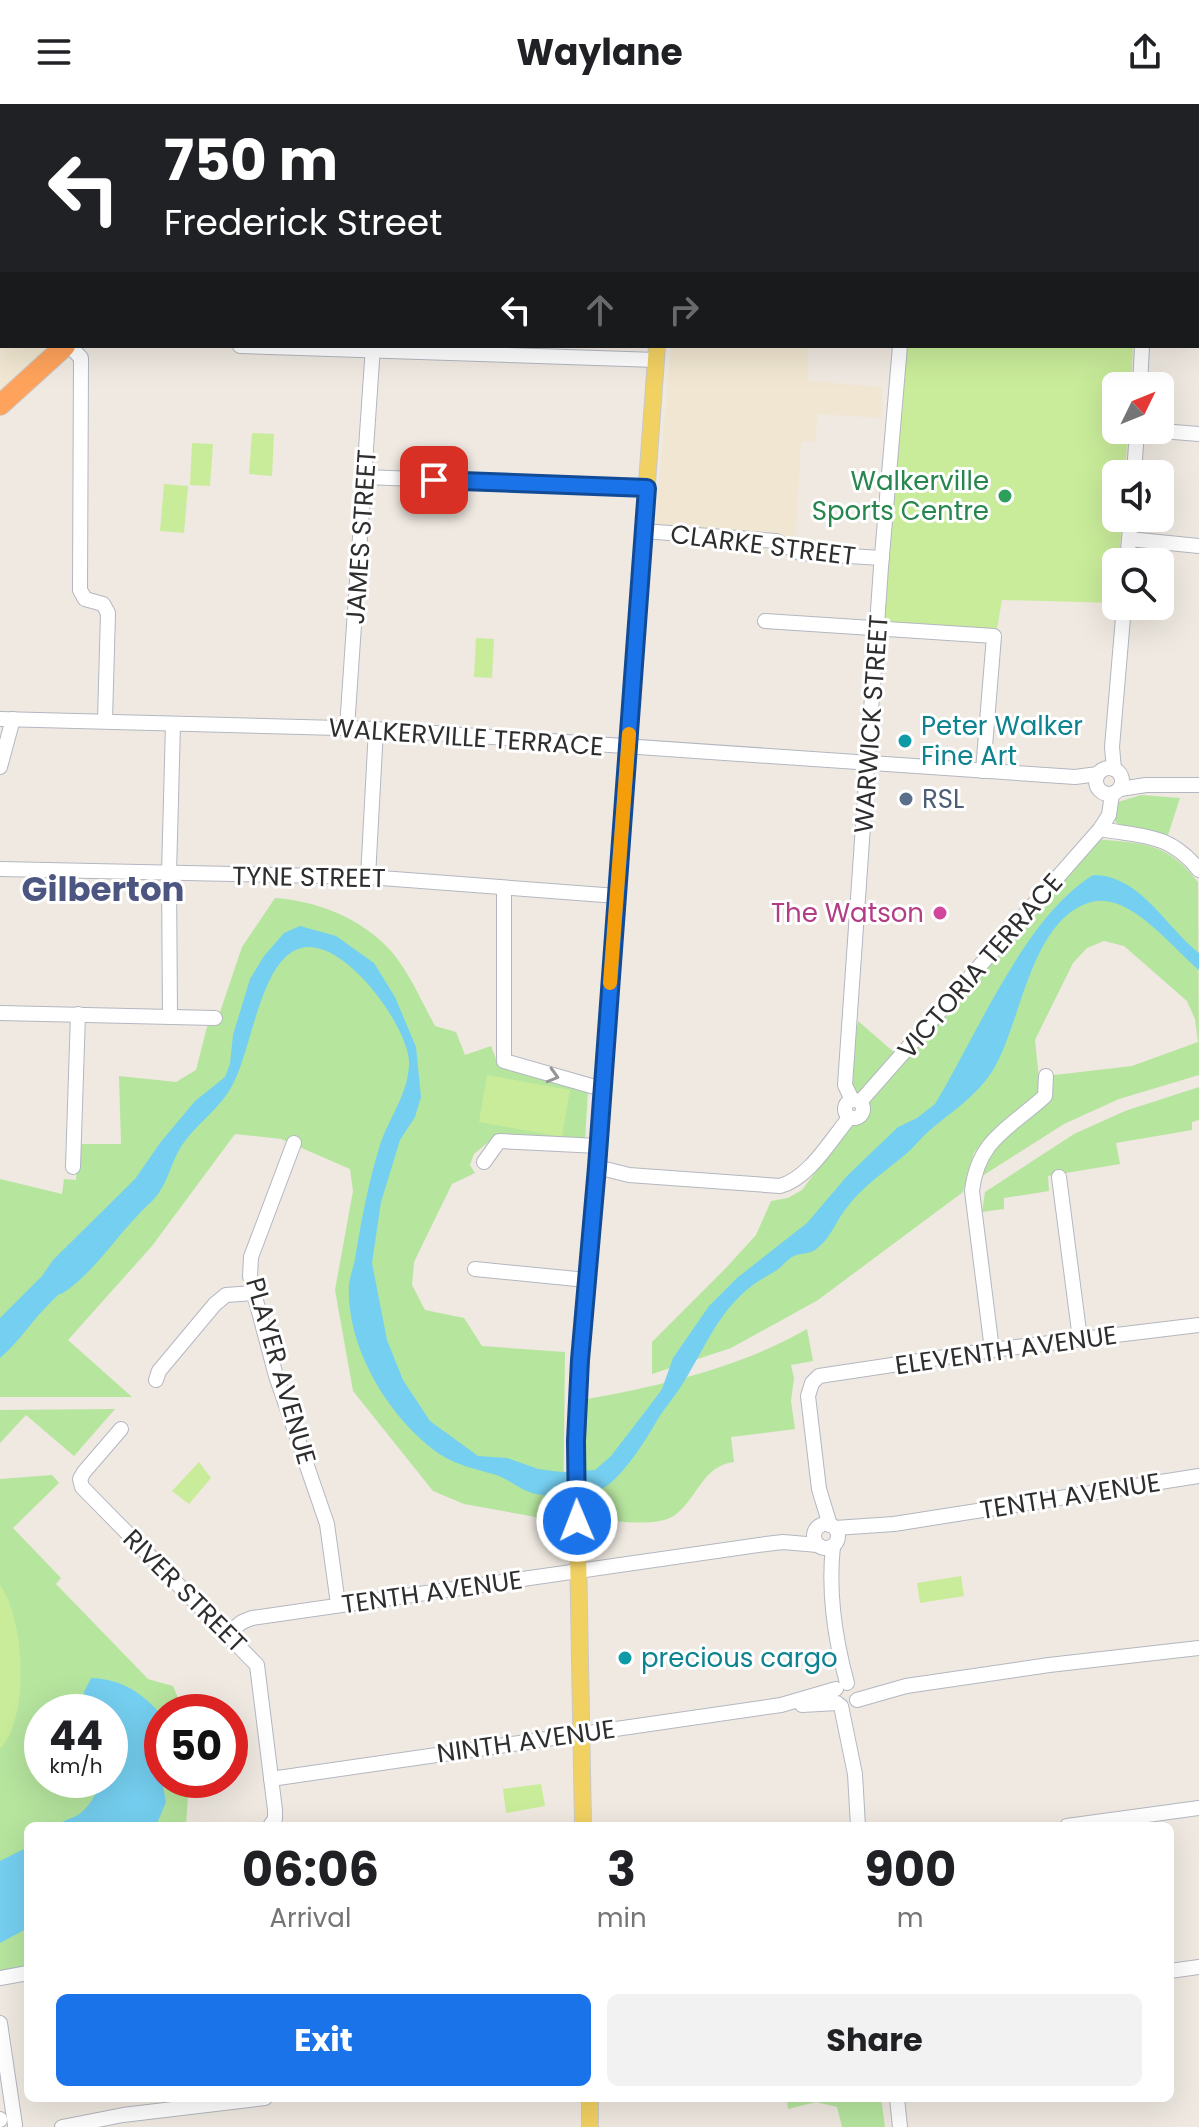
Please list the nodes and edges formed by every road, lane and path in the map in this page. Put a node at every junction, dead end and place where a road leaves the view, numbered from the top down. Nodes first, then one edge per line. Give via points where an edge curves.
1 (66, 348) edge
2 (70, 348) edge
3 (373, 348) edge
4 (420, 348) edge
5 (900, 348) edge
6 (1142, 348) edge
7 (657, 353) edge
8 (1141, 372) edge
9 (0, 405) edge
10 (1174, 432) edge
11 (1199, 434) edge
12 (365, 477) junction
13 (647, 488) junction
14 (643, 531) junction
15 (1130, 532) edge
16 (1129, 539) junction
17 (1199, 546) edge
18 (1128, 548) edge
19 (882, 558) junction
20 (1123, 620) edge
21 (765, 621) dead end
22 (878, 627) junction
23 (6, 719) edge
24 (105, 720) junction
25 (173, 724) junction
26 (347, 728) junction
27 (376, 729) junction
28 (628, 747) junction
29 (868, 763) junction
30 (0, 767) edge
31 (983, 771) junction
32 (1109, 781) junction
33 (1199, 785) edge
34 (1100, 829) junction
35 (0, 869) edge
36 (1199, 870) edge
37 (169, 874) junction
38 (368, 877) junction
39 (504, 888) junction
40 (617, 896) junction
41 (0, 1013) edge
42 (78, 1014) junction
43 (170, 1016) junction
44 (215, 1018) dead end
45 (1046, 1076) dead end
46 (602, 1089) junction
47 (856, 1101) junction
48 (294, 1143) dead end
49 (598, 1146) junction
50 (484, 1162) dead end
51 (73, 1167) dead end
52 (597, 1167) junction
53 (1059, 1177) dead end
54 (475, 1269) dead end
55 (587, 1280) junction
56 (254, 1293) junction
57 (1199, 1325) edge
58 (1080, 1339) junction
59 (992, 1350) junction
60 (156, 1380) dead end
61 (121, 1429) dead end
62 (1199, 1476) edge
63 (826, 1536) junction
64 (579, 1571) junction
65 (338, 1604) junction
66 (228, 1633) junction
67 (1199, 1648) edge
68 (846, 1695) junction
69 (581, 1733) junction
70 (271, 1779) junction
71 (1199, 1808) edge
72 (858, 1818) edge
73 (272, 1822) edge
74 (583, 1822) edge
75 (1096, 1822) edge
76 (1199, 1967) edge
77 (1174, 1970) edge
78 (24, 1974) edge
79 (0, 1978) edge
80 (0, 2023) edge
81 (232, 2102) edge
82 (590, 2102) edge
83 (897, 2102) edge
84 (6, 2123) edge
85 (62, 2127) edge
86 (590, 2127) edge
87 (900, 2127) edge

1 - 9 highway
2 - 24 street via 81,358 80,590 108,613
3 - 12 street, JAMES STREET
4 - 7 street
5 - 19 street, WARWICK STREET
6 - 8 street
7 - 13 main road
10 - 11 street
12 - 13 street
12 - 26 street, JAMES STREET
13 - 14 main road
14 - 19 street, CLARKE STREET via 776,541 800,553
14 - 28 main road
15 - 16 street
16 - 17 street
16 - 18 street
19 - 22 street, WARWICK STREET
20 - 32 street, VICTORIA TERRACE
21 - 22 street
22 - 29 street, WARWICK STREET
22 - 31 street via 994,636
23 - 24 street, WALKERVILLE TERRACE
23 - 30 street
24 - 25 street, WALKERVILLE TERRACE
25 - 26 street, WALKERVILLE TERRACE
25 - 37 street
26 - 27 street, WALKERVILLE TERRACE
27 - 28 street, WALKERVILLE TERRACE
27 - 38 street
28 - 29 street, WALKERVILLE TERRACE
28 - 40 main road
29 - 31 street, WALKERVILLE TERRACE
29 - 47 street, WARWICK STREET via 845,1085
31 - 32 street, WALKERVILLE TERRACE
32 - 33 street, WALKERVILLE TERRACE
32 - 34 street, VICTORIA TERRACE via 1109,815
34 - 36 street via 1165,841
34 - 47 street, VICTORIA TERRACE
35 - 37 street, TYNE STREET
37 - 38 street, TYNE STREET
37 - 43 street
38 - 39 street, TYNE STREET
39 - 40 street, TYNE STREET
39 -> 46 street via 504,1061
40 - 46 main road
41 - 42 street
42 - 43 street
42 - 51 street
43 - 44 street
45 - 59 street via 1045,1096 992,1140 974,1170 972,1191
46 - 49 main road
47 - 52 street, VICTORIA TERRACE via 861,1115 849,1118 802,1174 780,1186 629,1175
48 - 56 street, PLAYER AVENUE via 251,1257
49 - 50 street via 499,1141
49 - 52 main road
52 - 55 main road
53 - 58 street
54 - 55 street
55 - 64 main road via 576,1441
56 - 60 street via 226,1295 215,1304
56 - 65 street, PLAYER AVENUE via 276,1376 327,1524
57 - 58 street, ELEVENTH AVENUE
58 - 59 street, ELEVENTH AVENUE
59 - 63 street, ELEVENTH AVENUE via 815,1380 808,1396 819,1489 816,1507
61 - 66 street, RIVER STREET via 84,1472 82,1487
62 - 63 street, TENTH AVENUE
63 - 64 street, TENTH AVENUE
63 - 68 street
64 - 65 street, TENTH AVENUE
64 - 69 main road
65 - 66 street, TENTH AVENUE via 245,1620
66 - 70 street, RIVER STREET via 257,1665
67 - 68 street, NINTH AVENUE
68 - 69 street, NINTH AVENUE
68 - 72 street
69 - 70 street, NINTH AVENUE
69 - 74 main road
70 - 73 street, RIVER STREET
71 - 75 street
76 - 77 street
78 - 79 street
80 - 84 street
81 - 85 street
82 - 86 main road
83 - 87 street

